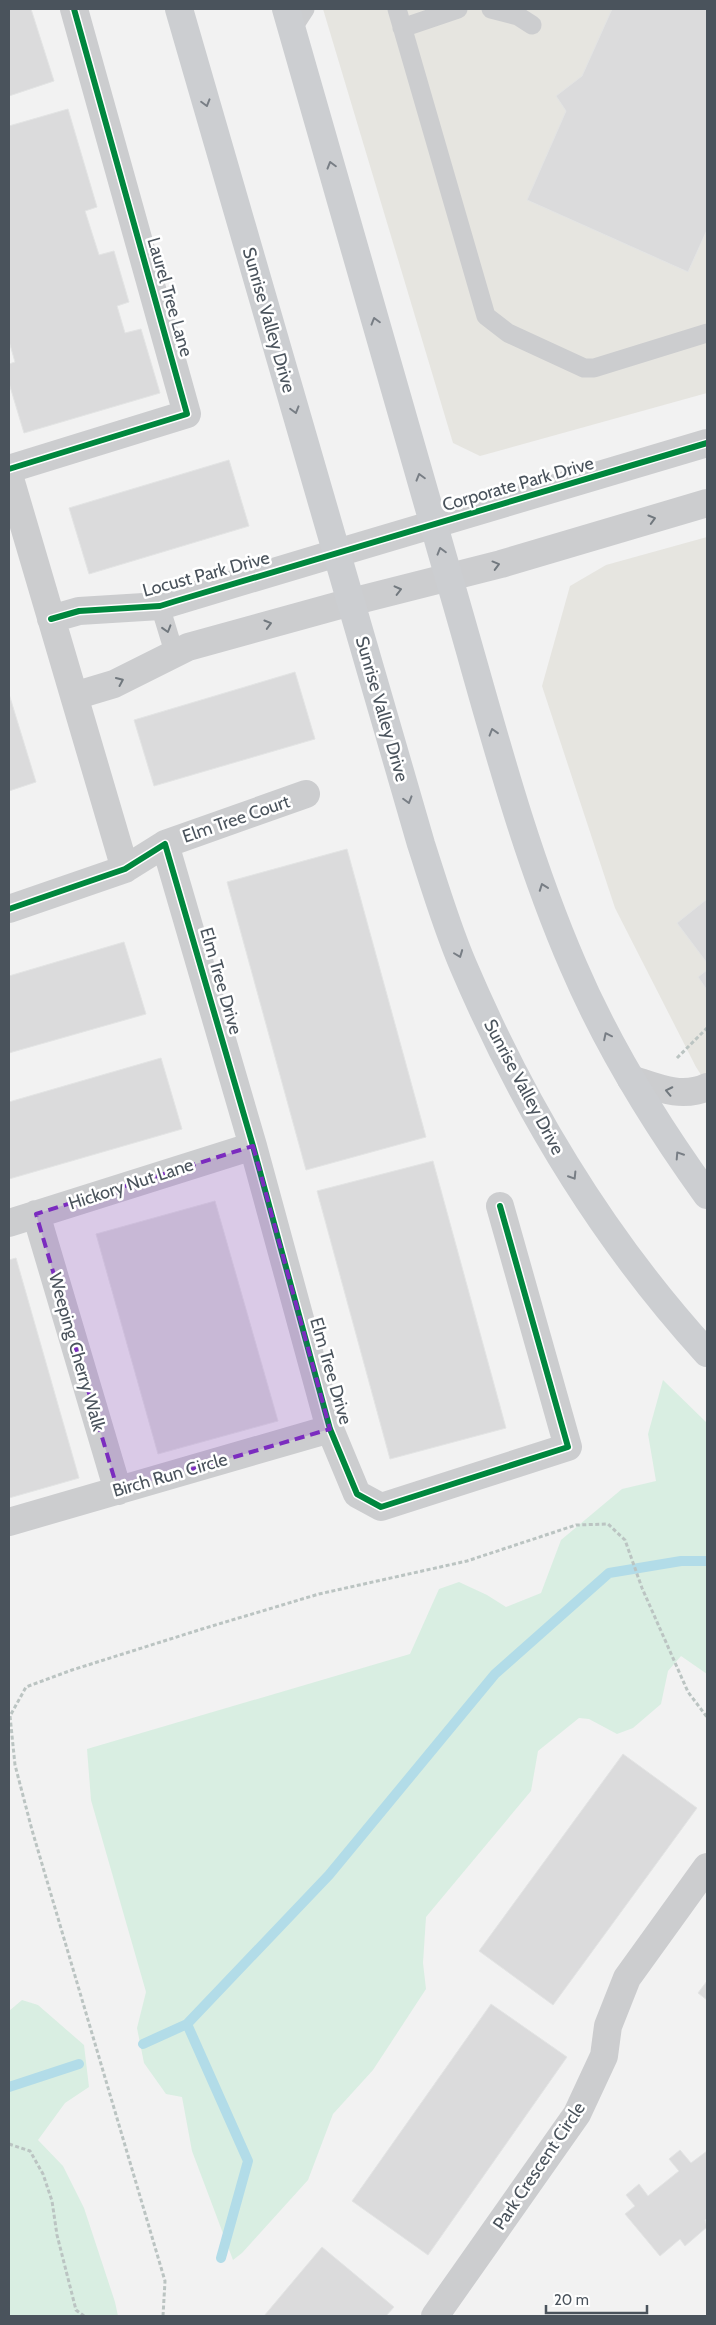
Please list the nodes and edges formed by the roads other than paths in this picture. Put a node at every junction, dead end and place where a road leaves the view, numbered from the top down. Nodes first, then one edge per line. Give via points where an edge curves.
1 (74, 9) edge
2 (179, 9) edge
3 (397, 9) edge
4 (458, 9) edge
5 (491, 9) edge
6 (295, 16) edge
7 (532, 24) dead end
8 (402, 28) junction
9 (707, 333) edge
10 (707, 443) edge
11 (9, 468) edge
12 (9, 475) edge
13 (707, 503) edge
14 (433, 524) junction
15 (337, 553) junction
16 (449, 577) junction
17 (351, 602) junction
18 (160, 606) junction
19 (51, 619) junction
20 (174, 652) junction
21 (74, 696) junction
22 (306, 794) dead end
23 (165, 844) junction
24 (125, 869) junction
25 (9, 909) edge
26 (631, 1079) junction
27 (707, 1087) edge
28 (253, 1146) junction
29 (707, 1195) edge
30 (500, 1206) dead end
31 (36, 1214) junction
32 (9, 1223) edge
33 (707, 1353) edge
34 (330, 1428) junction
35 (118, 1491) junction
36 (9, 1522) edge
37 (707, 1867) edge
38 (444, 2312) edge

1 - 11 street, Laurel Tree Lane via 187,414
2 -> 15 main road, Sunrise Valley Drive
3 - 8 lane
4 - 8 lane
5 - 7 lane via 518,16
14 -> 6 main road
8 - 9 lane via 486,316 508,333 584,368 594,368
10 - 14 street, Corporate Park Drive
12 - 19 street
16 -> 13 street
14 - 15 street, Corporate Park Drive
16 -> 14 main road
15 - 17 main road, Sunrise Valley Drive
15 - 18 street, Locust Park Drive
17 -> 16 street
26 -> 16 main road via 573,966 547,899 516,810
20 -> 17 street
17 -> 33 main road, Sunrise Valley Drive via 440,904 487,1019 540,1122 575,1181 648,1283
18 - 19 street, Locust Park Drive via 79,611
18 -> 20 lane
19 - 21 street
21 -> 20 street via 114,684
21 - 24 street
22 - 23 street, Elm Tree Court
23 - 24 street
23 - 28 street, Elm Tree Drive
24 - 25 street
27 -> 26 street via 680,1093
29 -> 26 main road
28 - 31 street, Hickory Nut Lane
28 - 34 street, Elm Tree Drive
30 - 34 street, Elm Tree Drive via 568,1447 381,1507 357,1494
31 - 32 street, Hickory Nut Lane
31 - 35 street, Weeping Cherry Walk
34 - 35 street, Birch Run Circle
35 - 36 street, Birch Run Circle
37 - 38 street, Park Crescent Circle via 627,1978 608,2026 604,2056 577,2114

